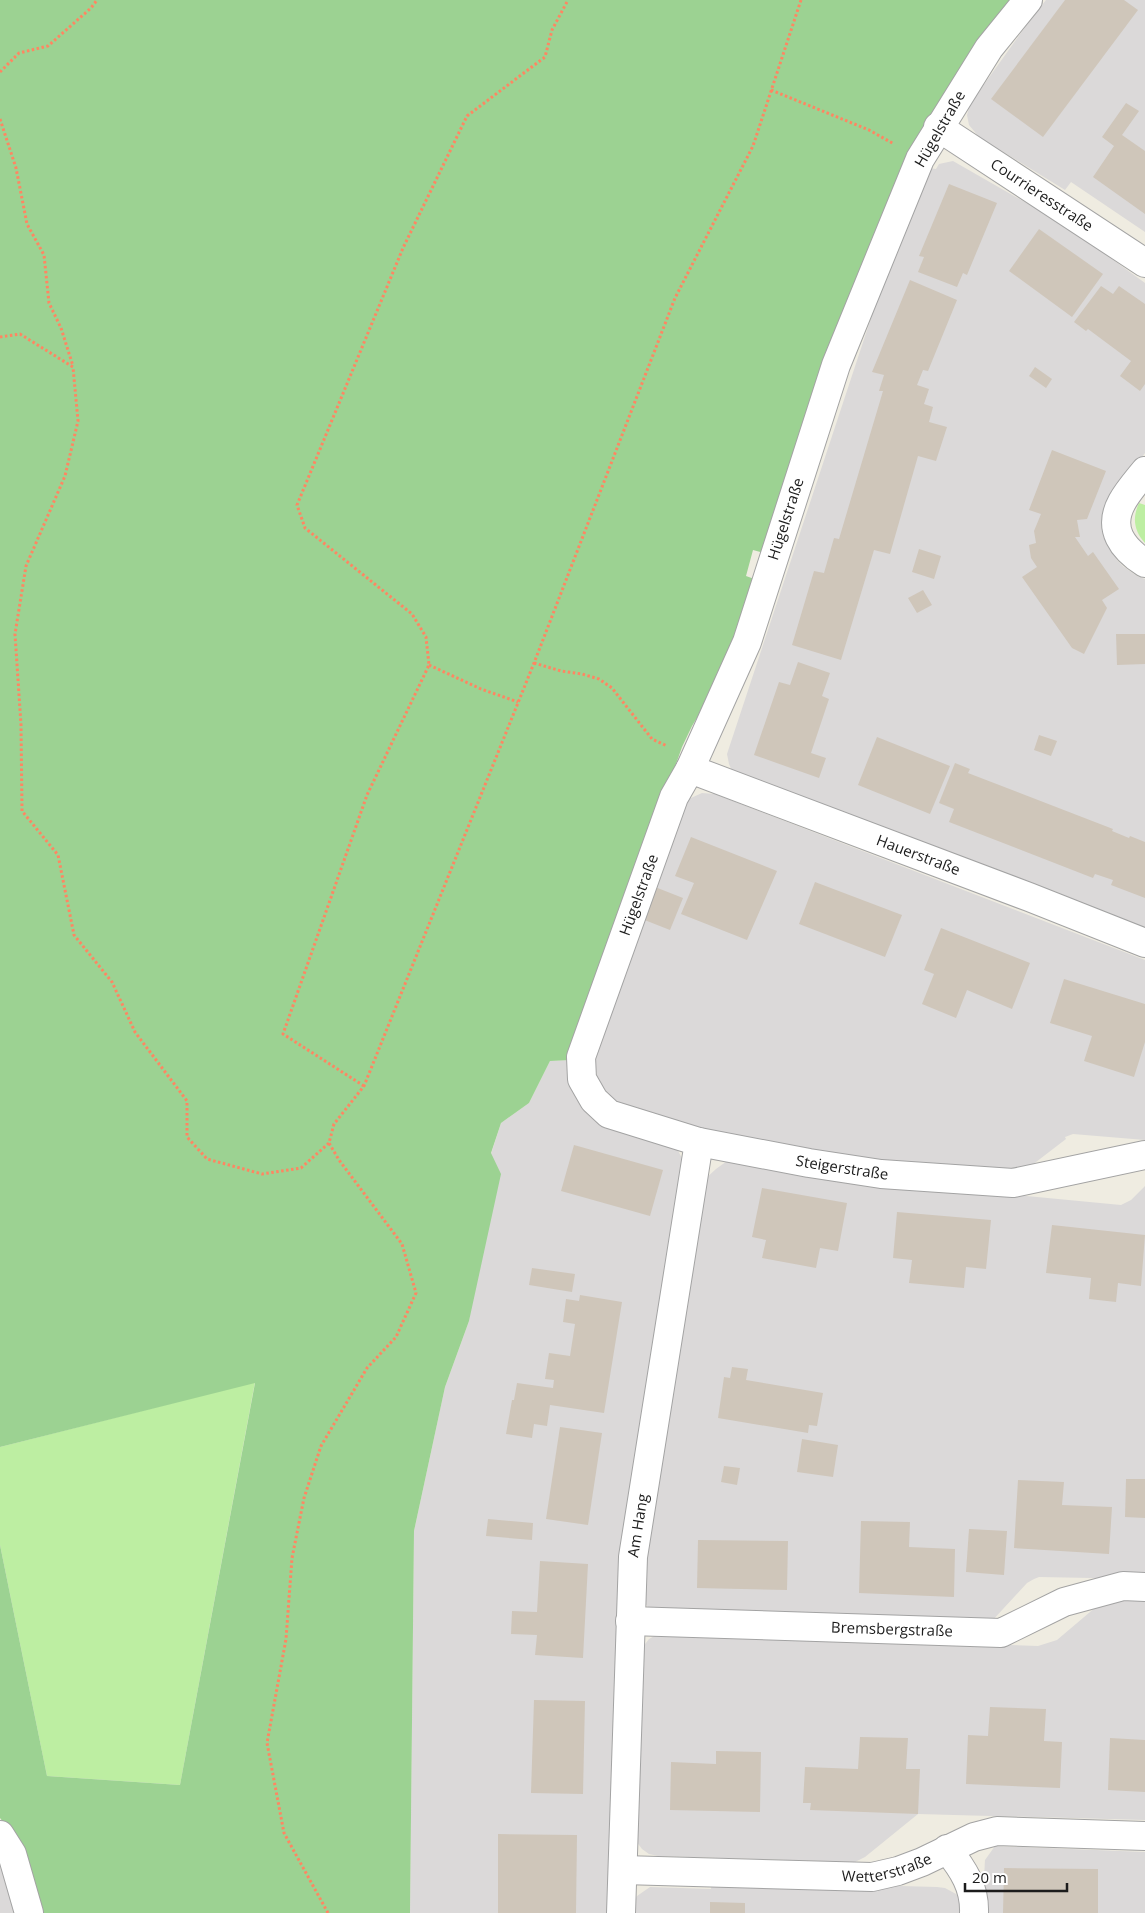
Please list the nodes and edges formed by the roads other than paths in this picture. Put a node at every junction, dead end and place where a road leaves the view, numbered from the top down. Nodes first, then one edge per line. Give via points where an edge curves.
1 (1028, 0) edge
2 (938, 127) junction
3 (1145, 264) edge
4 (1145, 471) edge
5 (1145, 563) edge
6 (694, 761) junction
7 (1145, 943) edge
8 (581, 1057) joint
9 (698, 1142) junction
10 (1145, 1155) edge
11 (1145, 1587) edge
12 (630, 1622) junction
13 (0, 1835) edge
14 (1145, 1836) edge
15 (947, 1849) junction
16 (623, 1870) junction
17 (29, 1913) edge
18 (621, 1913) edge
19 (974, 1913) edge

1 - 2 street, Hügelstraße via 989,48
2 - 3 street, Courrieresstraße
2 - 6 street, Hügelstraße via 920,159 836,365 747,642
4 - 5 street via 1121,503 1116,518 1120,539 1130,554
6 - 7 street, Hauerstraße
6 - 8 street, Hügelstraße via 674,797
8 - 9 street, Steigerstraße via 582,1079 594,1100 609,1114
9 - 10 street, Steigerstraße via 881,1174 1013,1183
9 - 12 street, Am Hang via 633,1557
11 - 12 street, Bremsbergstraße via 1123,1586 1064,1602 1001,1633
12 - 16 street, Am Hang
13 - 17 street via 12,1854
14 - 15 street, Wetterstraße via 997,1831
15 - 16 street, Wetterstraße via 898,1871 872,1877
15 - 19 street via 963,1869 972,1888
16 - 18 street, Am Hang

